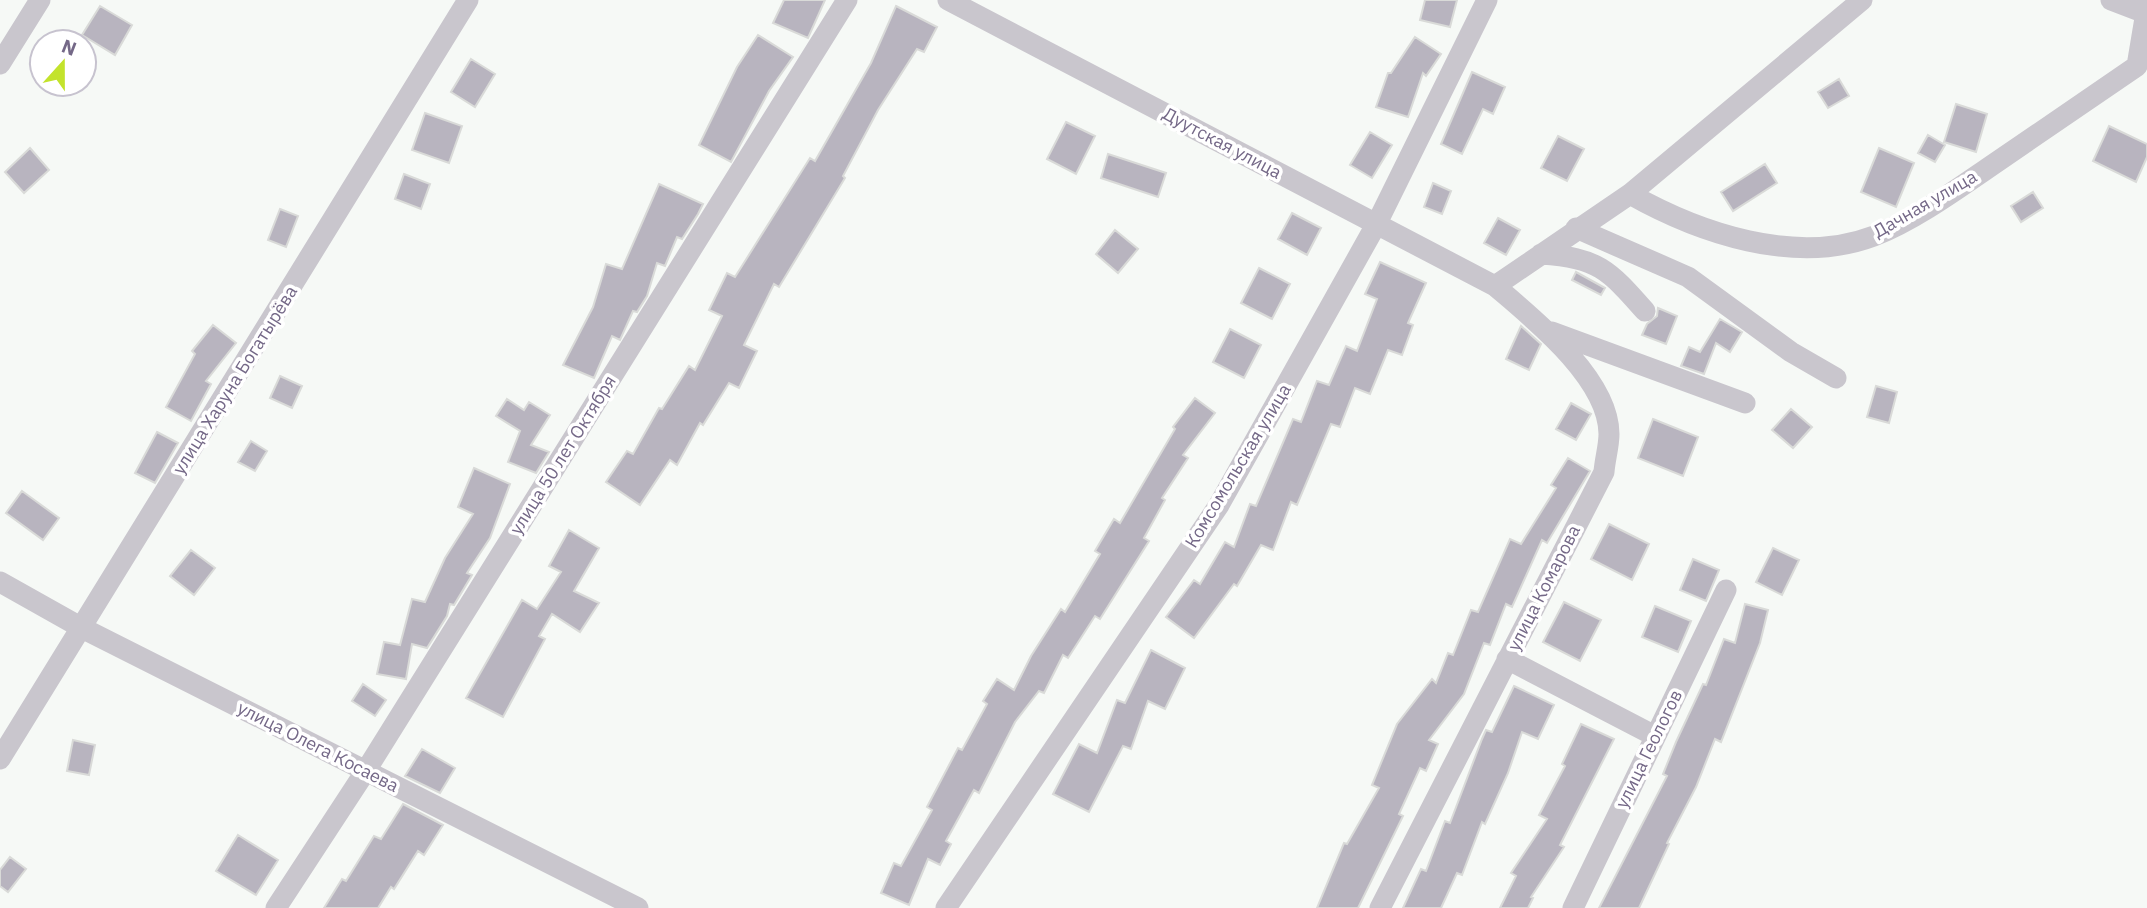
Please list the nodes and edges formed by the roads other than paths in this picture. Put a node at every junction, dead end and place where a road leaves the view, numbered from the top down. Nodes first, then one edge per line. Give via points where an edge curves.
1 (40, 0) edge
2 (468, 0) edge
3 (847, 0) edge
4 (948, 0) edge
5 (1487, 0) edge
6 (1863, 0) edge
7 (2111, 0) edge
8 (2146, 9) edge
9 (0, 64) edge
10 (1630, 194) junction
11 (1377, 223) junction
12 (1576, 228) junction
13 (1541, 254) junction
14 (1496, 286) junction
15 (1645, 311) dead end
16 (1550, 332) junction
17 (1836, 377) dead end
18 (1745, 403) dead end
19 (0, 582) edge
20 (1726, 590) dead end
21 (82, 628) junction
22 (1507, 659) junction
23 (1655, 736) junction
24 (0, 759) edge
25 (365, 772) junction
26 (276, 908) edge
27 (638, 908) edge
28 (946, 908) edge
29 (1380, 908) edge
30 (1573, 908) edge

1 - 9 street
2 - 21 street, улица Харуна Богатырёва
3 - 25 street, улица 50 лет Октября
4 - 11 street, Дуутская улица
5 - 11 street, Комсомольская улица
6 - 10 street
7 - 8 street
8 - 10 street, Дачная улица via 2137,66 1949,194 1874,236 1835,245 1786,246 1722,235 1665,214
10 - 12 street
11 - 14 street, Дуутская улица
11 - 28 street, Комсомольская улица via 1219,505
12 - 13 street
12 - 17 street via 1688,277 1791,352
13 - 14 street
13 - 15 street via 1590,261 1615,276
14 - 16 street, улица Комарова
16 - 18 street
16 - 22 street, улица Комарова via 1596,389 1609,432 1604,472
19 - 21 street, улица Олега Косаева
20 - 23 street, улица Геологов
21 - 24 street, улица Харуна Богатырёва
21 - 25 street, улица Олега Косаева
22 - 23 street
22 - 29 street, улица Комарова
23 - 30 street, улица Геологов
25 - 26 street, улица 50 лет Октября
25 - 27 street, улица Олега Косаева

